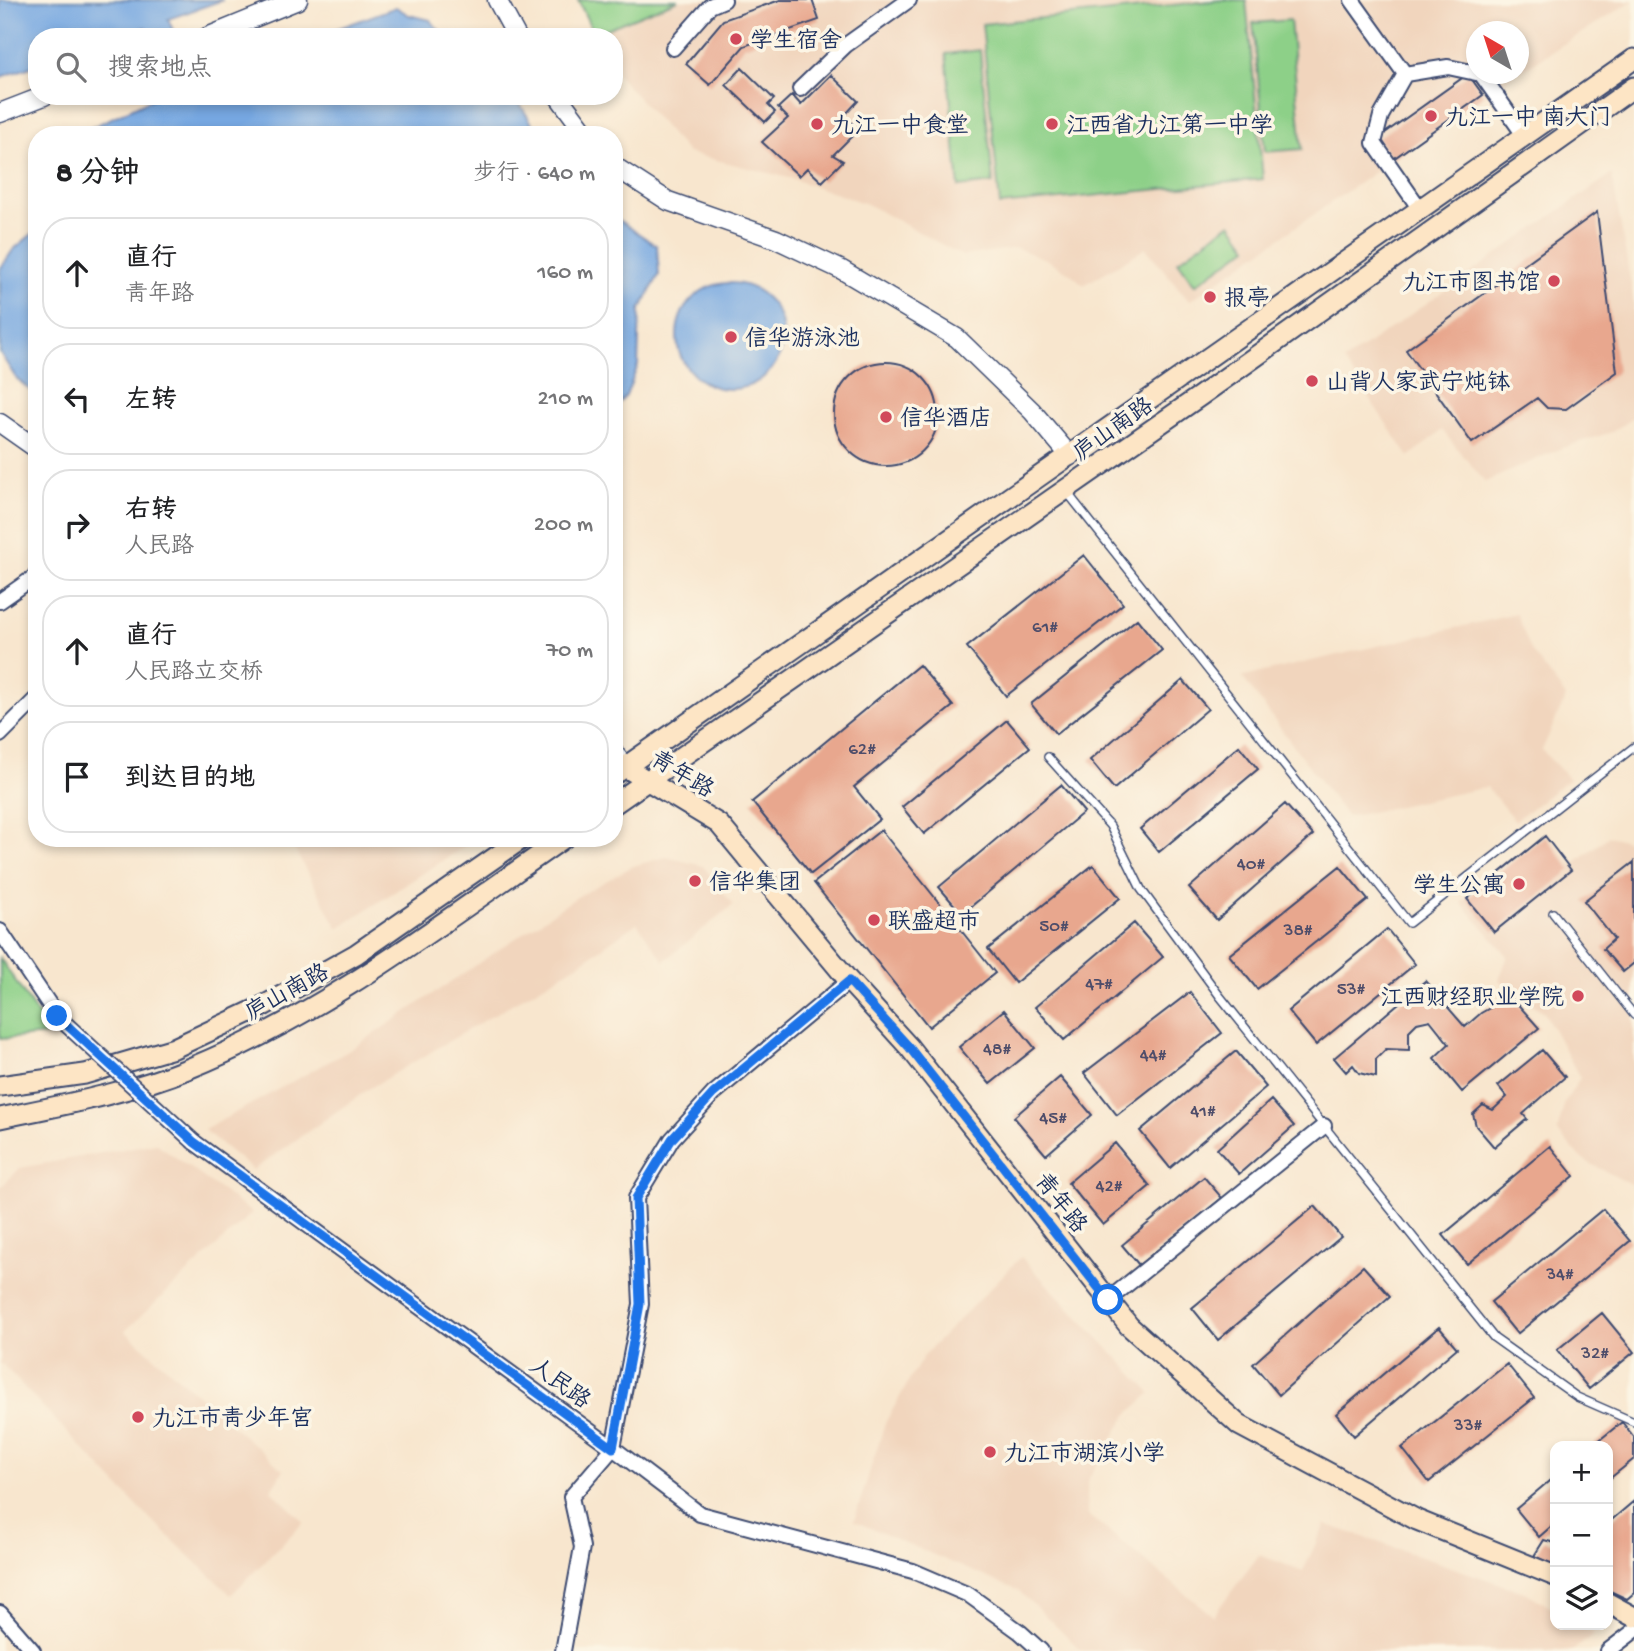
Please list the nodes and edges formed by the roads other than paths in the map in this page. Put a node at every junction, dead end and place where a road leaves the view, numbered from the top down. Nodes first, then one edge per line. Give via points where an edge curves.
1 (298, 0) edge
2 (497, 0) edge
3 (724, 0) edge
4 (909, 0) edge
5 (1352, 0) edge
6 (230, 28) edge
7 (512, 28) edge
8 (673, 48) dead end
9 (1634, 59) edge
10 (1466, 70) edge
11 (1405, 74) junction
12 (1487, 84) edge
13 (1634, 87) edge
14 (800, 89) dead end
15 (28, 102) edge
16 (565, 105) edge
17 (0, 113) edge
18 (580, 126) edge
19 (1524, 135) junction
20 (623, 172) edge
21 (1420, 209) junction
22 (0, 423) edge
23 (28, 443) edge
24 (1070, 456) junction
25 (1066, 490) junction
26 (28, 581) edge
27 (0, 601) edge
28 (28, 707) edge
29 (0, 735) edge
30 (1634, 747) edge
31 (1048, 757) dead end
32 (623, 762) edge
33 (623, 768) edge
34 (648, 781) junction
35 (623, 798) edge
36 (510, 847) edge
37 (551, 847) edge
38 (1553, 913) dead end
39 (0, 931) edge
40 (849, 981) junction
41 (1634, 1015) edge
42 (0, 1086) edge
43 (0, 1118) edge
44 (1324, 1126) junction
45 (1108, 1300) junction
46 (1634, 1423) edge
47 (613, 1448) junction
48 (1550, 1574) edge
49 (1613, 1605) edge
50 (0, 1613) edge
51 (1634, 1617) edge
52 (1634, 1631) edge
53 (33, 1651) edge
54 (563, 1651) edge
55 (1041, 1651) edge
56 (1608, 1651) edge

1 - 6 street
2 - 7 street
3 - 8 street via 710,6
4 - 14 street via 846,46
5 - 11 street
9 - 19 main road, 庐山南路
10 - 11 street via 1448,67
11 - 21 street via 1381,116 1374,143
12 - 19 street
13 - 25 main road, 庐山南路
15 - 17 street
16 - 18 street
19 - 21 main road, 庐山南路
20 - 24 street via 668,201 776,239 842,270 957,338 1032,411
21 - 24 main road, 庐山南路
22 - 23 street
24 - 32 main road, 庐山南路
25 - 30 lane via 1409,923
25 - 34 main road, 庐山南路
26 - 27 street
28 - 29 street
31 - 44 lane via 1110,827 1141,889
33 - 34 main road, 青年路
34 - 35 main road, 庐山南路
34 - 40 main road, 青年路 via 719,824
36 - 42 main road, 庐山南路 via 356,954 265,1005 174,1048 85,1074
37 - 43 main road, 庐山南路 via 369,973 275,1027 189,1069 95,1098
38 - 41 lane
39 - 47 street, 人民路, bridge via 57,1016 194,1142
40 - 45 main road, 青年路 via 909,1047
40 - 47 street via 713,1094 672,1139 636,1198 640,1304
44 - 45 street
44 - 46 lane via 1494,1338 1577,1396
45 - 48 main road, 青年路 via 1129,1326 1239,1425 1417,1520
47 - 54 street via 571,1497 582,1547
47 - 55 street, 人民路 via 700,1514 913,1570 969,1595
49 - 51 main road
50 - 53 street
52 - 56 street

